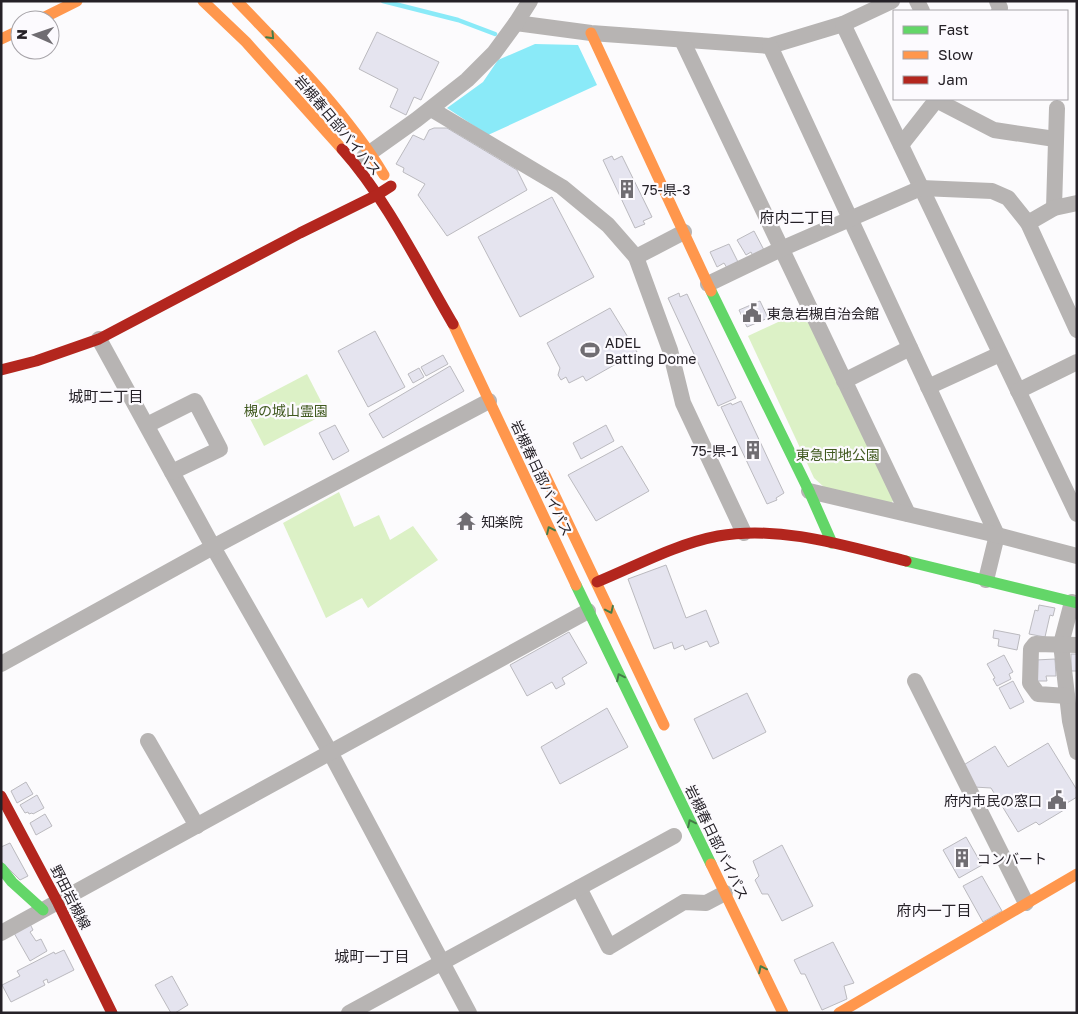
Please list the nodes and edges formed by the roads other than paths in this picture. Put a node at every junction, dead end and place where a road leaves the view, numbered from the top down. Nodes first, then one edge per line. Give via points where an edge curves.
1 (77, 1) edge
2 (203, 1) edge
3 (237, 1) edge
4 (530, 1) edge
5 (892, 1) edge
6 (871, 6) edge
7 (59, 10) edge
8 (516, 23) junction
9 (843, 24) junction
10 (591, 33) junction
11 (682, 40) junction
12 (770, 46) junction
13 (936, 100) edge
14 (1057, 108) dead end
15 (431, 109) junction
16 (1055, 139) junction
17 (901, 145) junction
18 (371, 154) junction
19 (354, 163) junction
20 (921, 188) junction
21 (377, 195) junction
22 (1077, 203) edge
23 (1054, 208) junction
24 (850, 220) junction
25 (1028, 223) junction
26 (684, 232) junction
27 (781, 249) junction
28 (636, 257) junction
29 (708, 284) junction
30 (1072, 304) edge
31 (1077, 330) edge
32 (99, 339) junction
33 (910, 348) junction
34 (1000, 354) junction
35 (1077, 362) edge
36 (1, 370) edge
37 (844, 381) junction
38 (928, 387) junction
39 (1018, 391) junction
40 (489, 401) junction
41 (147, 425) junction
42 (542, 469) dead end
43 (172, 472) junction
44 (809, 490) junction
45 (908, 514) junction
46 (1077, 514) edge
47 (744, 534) junction
48 (997, 534) junction
49 (832, 543) junction
50 (213, 547) junction
51 (1077, 556) edge
52 (986, 580) junction
53 (597, 582) junction
54 (1075, 603) edge
55 (588, 611) junction
56 (1069, 644) edge
57 (1, 664) edge
58 (915, 681) dead end
59 (1067, 696) junction
60 (1074, 730) edge
61 (668, 735) dead end
62 (148, 741) dead end
63 (330, 752) junction
64 (1077, 752) edge
65 (1, 796) edge
66 (197, 826) junction
67 (674, 836) dead end
68 (1, 868) edge
69 (1077, 874) edge
70 (579, 888) junction
71 (725, 893) junction
72 (1026, 903) junction
73 (50, 906) junction
74 (1, 933) edge
75 (442, 962) junction
76 (112, 1013) edge
77 (348, 1013) edge
78 (469, 1013) edge
79 (783, 1013) edge
80 (839, 1013) edge

1 - 7 main road
2 - 19 main road, 岩槻春日部バイパス via 246,42
3 -> 18 main road, 岩槻春日部バイパス via 300,66
4 - 8 street
5 - 6 street
6 - 9 street
8 - 10 street
8 - 15 street via 468,80
9 - 12 street
9 - 17 street
10 - 11 street
10 - 26 main road
11 - 12 street
11 - 27 street
12 - 24 street
13 - 16 street via 994,130
13 - 17 street
14 - 16 street
15 - 18 street
15 - 28 street via 562,187 608,225
16 - 23 street
17 - 20 street
18 - 19 street
18 - 21 main road, 岩槻春日部バイパス via 394,191
19 - 21 main road, 岩槻春日部バイパス
20 - 24 street
20 - 25 street via 992,191 1008,198
20 - 34 street
21 - 32 main road
21 - 40 main road, 岩槻春日部バイパス via 454,326
22 - 23 street
23 - 25 street
24 - 27 street
24 - 33 street
25 - 30 street
26 - 28 street
26 - 29 main road
27 - 29 street
27 - 37 street
28 - 47 street via 670,350 683,402
29 - 44 main road
30 - 31 street
32 - 36 main road
32 - 41 street
33 - 37 street
33 - 38 street
34 - 38 street
34 - 39 street
35 - 39 street
37 - 45 street
38 - 48 street
39 - 46 street
40 - 50 street
55 -> 40 main road, 岩槻春日部バイパス
41 - 43 street
41 - 43 street via 195,401 220,449
42 - 53 main road, 岩槻春日部バイパス
43 - 50 street
44 - 45 street
44 - 49 main road
45 - 48 street
47 - 49 main road via 791,535
47 - 53 main road via 692,543
48 - 51 street
48 - 52 street
49 - 52 main road
50 - 57 street
50 - 63 street
52 - 54 main road
53 -> 61 main road, 岩槻春日部バイパス
54 - 56 street
55 - 63 street
71 -> 55 main road, 岩槻春日部バイパス
56 - 59 street
56 - 59 street via 1035,644 1031,649 1030,683 1038,694
58 - 72 street
59 - 60 street
60 - 64 street
62 - 66 street
63 - 66 street
63 - 75 street
65 - 73 main road, 野田岩槻線
66 - 73 street
67 - 70 street
68 - 73 main road via 12,882
69 - 72 main road
70 - 71 street via 609,947 684,902 706,903
70 - 75 street
79 -> 71 main road, 岩槻春日部バイパス
72 - 80 main road
73 - 74 street
73 - 76 main road, 野田岩槻線
75 - 77 street
75 - 78 street

